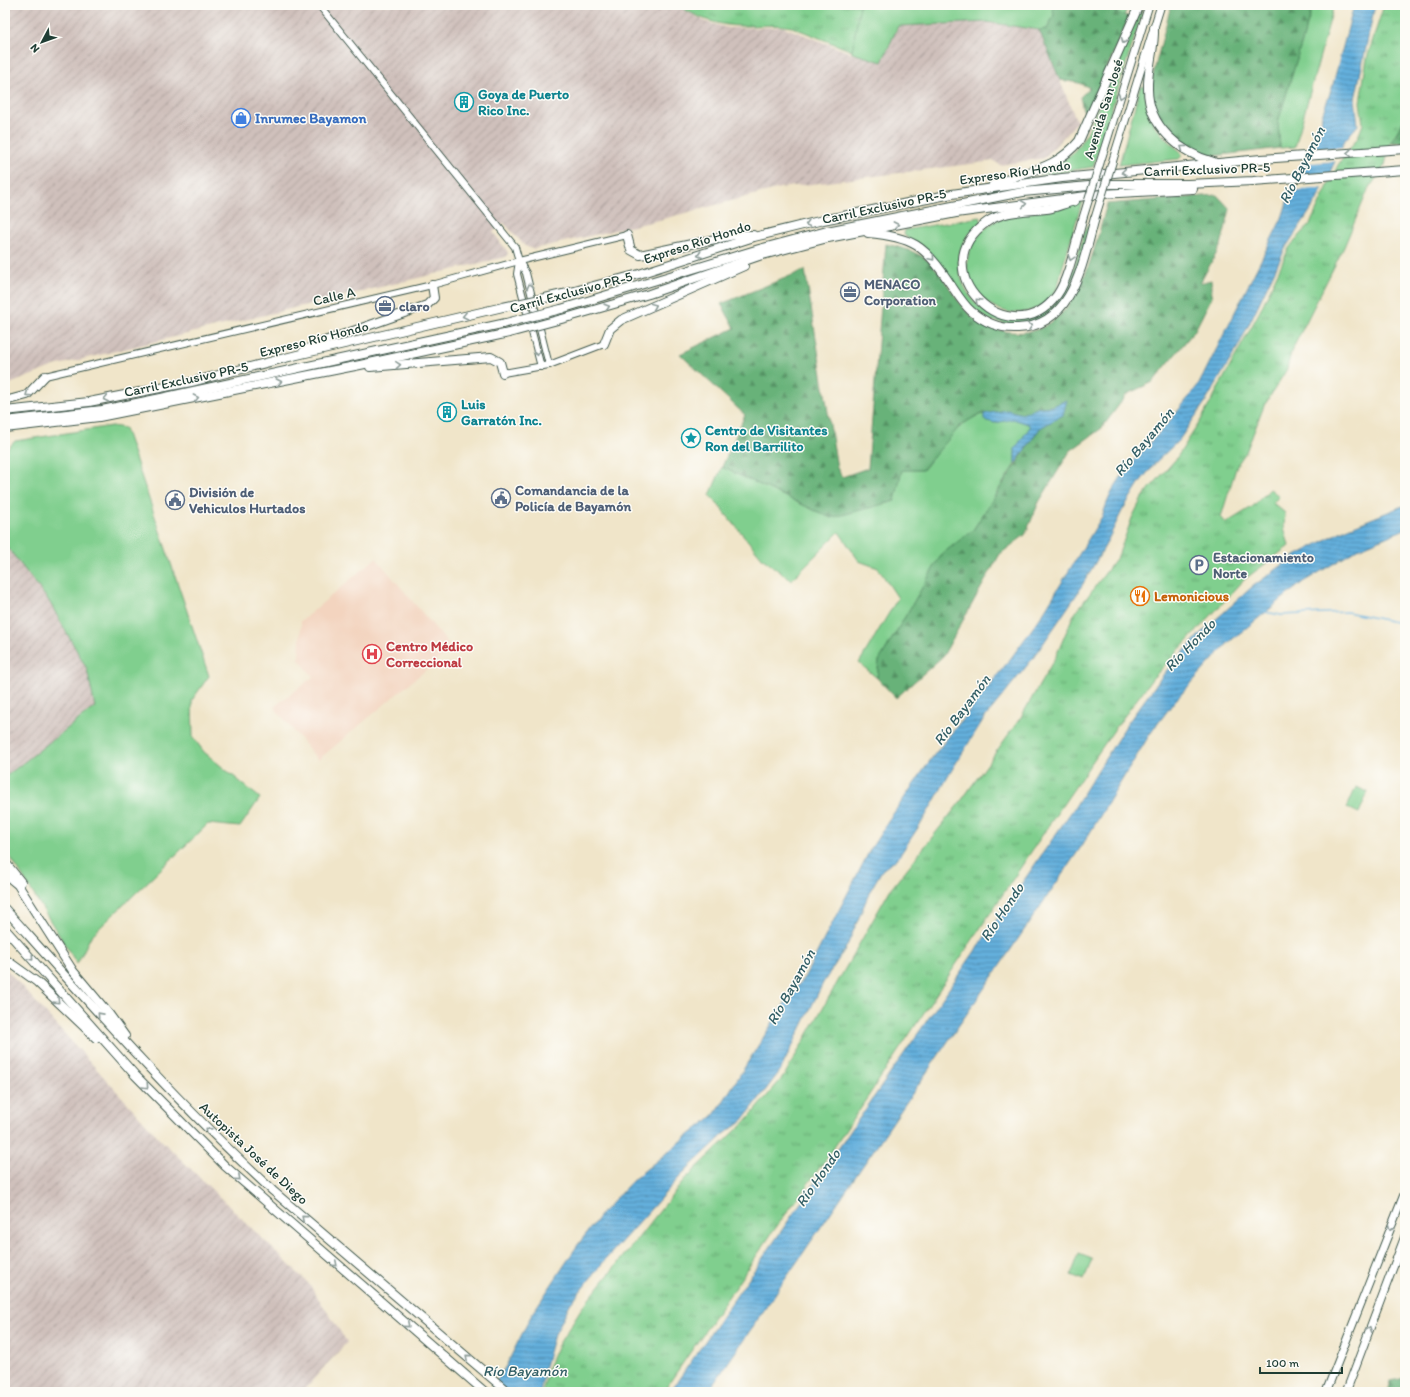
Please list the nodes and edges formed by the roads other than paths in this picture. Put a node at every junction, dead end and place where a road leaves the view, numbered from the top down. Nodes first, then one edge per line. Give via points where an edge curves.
1 (319, 5) edge
2 (1139, 5) edge
3 (1149, 5) edge
4 (1161, 5) edge
5 (1154, 28) junction
6 (1405, 146) edge
7 (1405, 149) edge
8 (1388, 150) junction
9 (1218, 163) junction
10 (1405, 170) edge
11 (1384, 175) junction
12 (1405, 175) edge
13 (1253, 184) junction
14 (983, 190) junction
15 (1101, 194) junction
16 (1095, 218) joint
17 (1082, 221) joint
18 (858, 232) junction
19 (627, 235) joint
20 (764, 235) junction
21 (759, 256) junction
22 (519, 261) junction
23 (432, 285) junction
24 (604, 344) joint
25 (297, 355) junction
26 (360, 365) junction
27 (549, 365) junction
28 (541, 367) junction
29 (502, 373) joint
30 (45, 376) joint
31 (5, 402) edge
32 (5, 411) edge
33 (5, 421) edge
34 (5, 428) edge
35 (5, 862) edge
36 (8, 872) edge
37 (5, 909) edge
38 (5, 929) edge
39 (5, 959) edge
40 (145, 1065) junction
41 (135, 1075) junction
42 (1405, 1192) edge
43 (1405, 1236) edge
44 (485, 1392) edge
45 (508, 1392) edge
46 (1326, 1392) edge
47 (1346, 1392) edge

1 - 22 street via 515,247
2 -> 14 highway via 1076,145 1047,167 1009,178
3 -> 17 main road, Avenida San José, bridge
4 - 5 main road, Avenida San José
9 -> 5 highway via 1199,158 1179,146 1152,114 1148,89 1155,43
5 - 16 main road, Avenida San José, bridge
6 - 8 highway
7 - 8 highway, Expreso Río Hondo
8 -> 9 highway, Expreso Río Hondo
9 -> 14 highway, Expreso Río Hondo via 1062,178
10 - 11 highway
11 - 12 highway
11 - 13 highway
13 - 15 highway
13 - 33 highway, Carril Exclusivo PR-5, bridge via 1111,184 1072,186 997,196 866,222 787,241 506,323 102,410
14 -> 20 highway, Expreso Río Hondo via 823,220
17 -> 15 highway via 1063,284 1056,296 1042,309 1022,316 1007,316 990,310 973,295 964,276 963,258 972,236 982,225 1000,215 1052,208
18 -> 15 highway via 956,213
18 -> 16 highway via 894,236 916,245 931,257 972,312 999,326 1017,328 1046,320 1070,297
18 - 21 highway
19 - 20 highway via 631,250 640,255 734,235
19 - 22 street, Calle A
20 -> 25 highway, Expreso Río Hondo, bridge via 639,274 563,294
24 -> 21 highway via 610,329 617,322 726,275
26 -> 21 highway, bridge via 570,318
22 - 23 street, Calle A
27 -> 22 street via 526,273
22 -> 28 street via 518,274
23 - 25 highway via 434,298 429,304 316,344
23 - 30 street, Calle A
24 - 27 street
25 -> 32 highway, Expreso Río Hondo via 167,387 89,402
26 -> 29 highway via 373,367 491,357 500,362
34 -> 26 highway via 99,418
27 - 28 street
28 - 29 street
30 -> 31 highway via 27,395
35 - 36 highway
36 - 40 highway via 73,971 109,1014
40 -> 37 highway, Autopista José de Diego
38 -> 41 highway, Autopista José de Diego
39 -> 41 highway via 37,982
45 -> 40 highway, Autopista José de Diego via 241,1162
41 -> 44 highway, Autopista José de Diego via 225,1166
42 -> 46 main road
47 -> 43 main road

